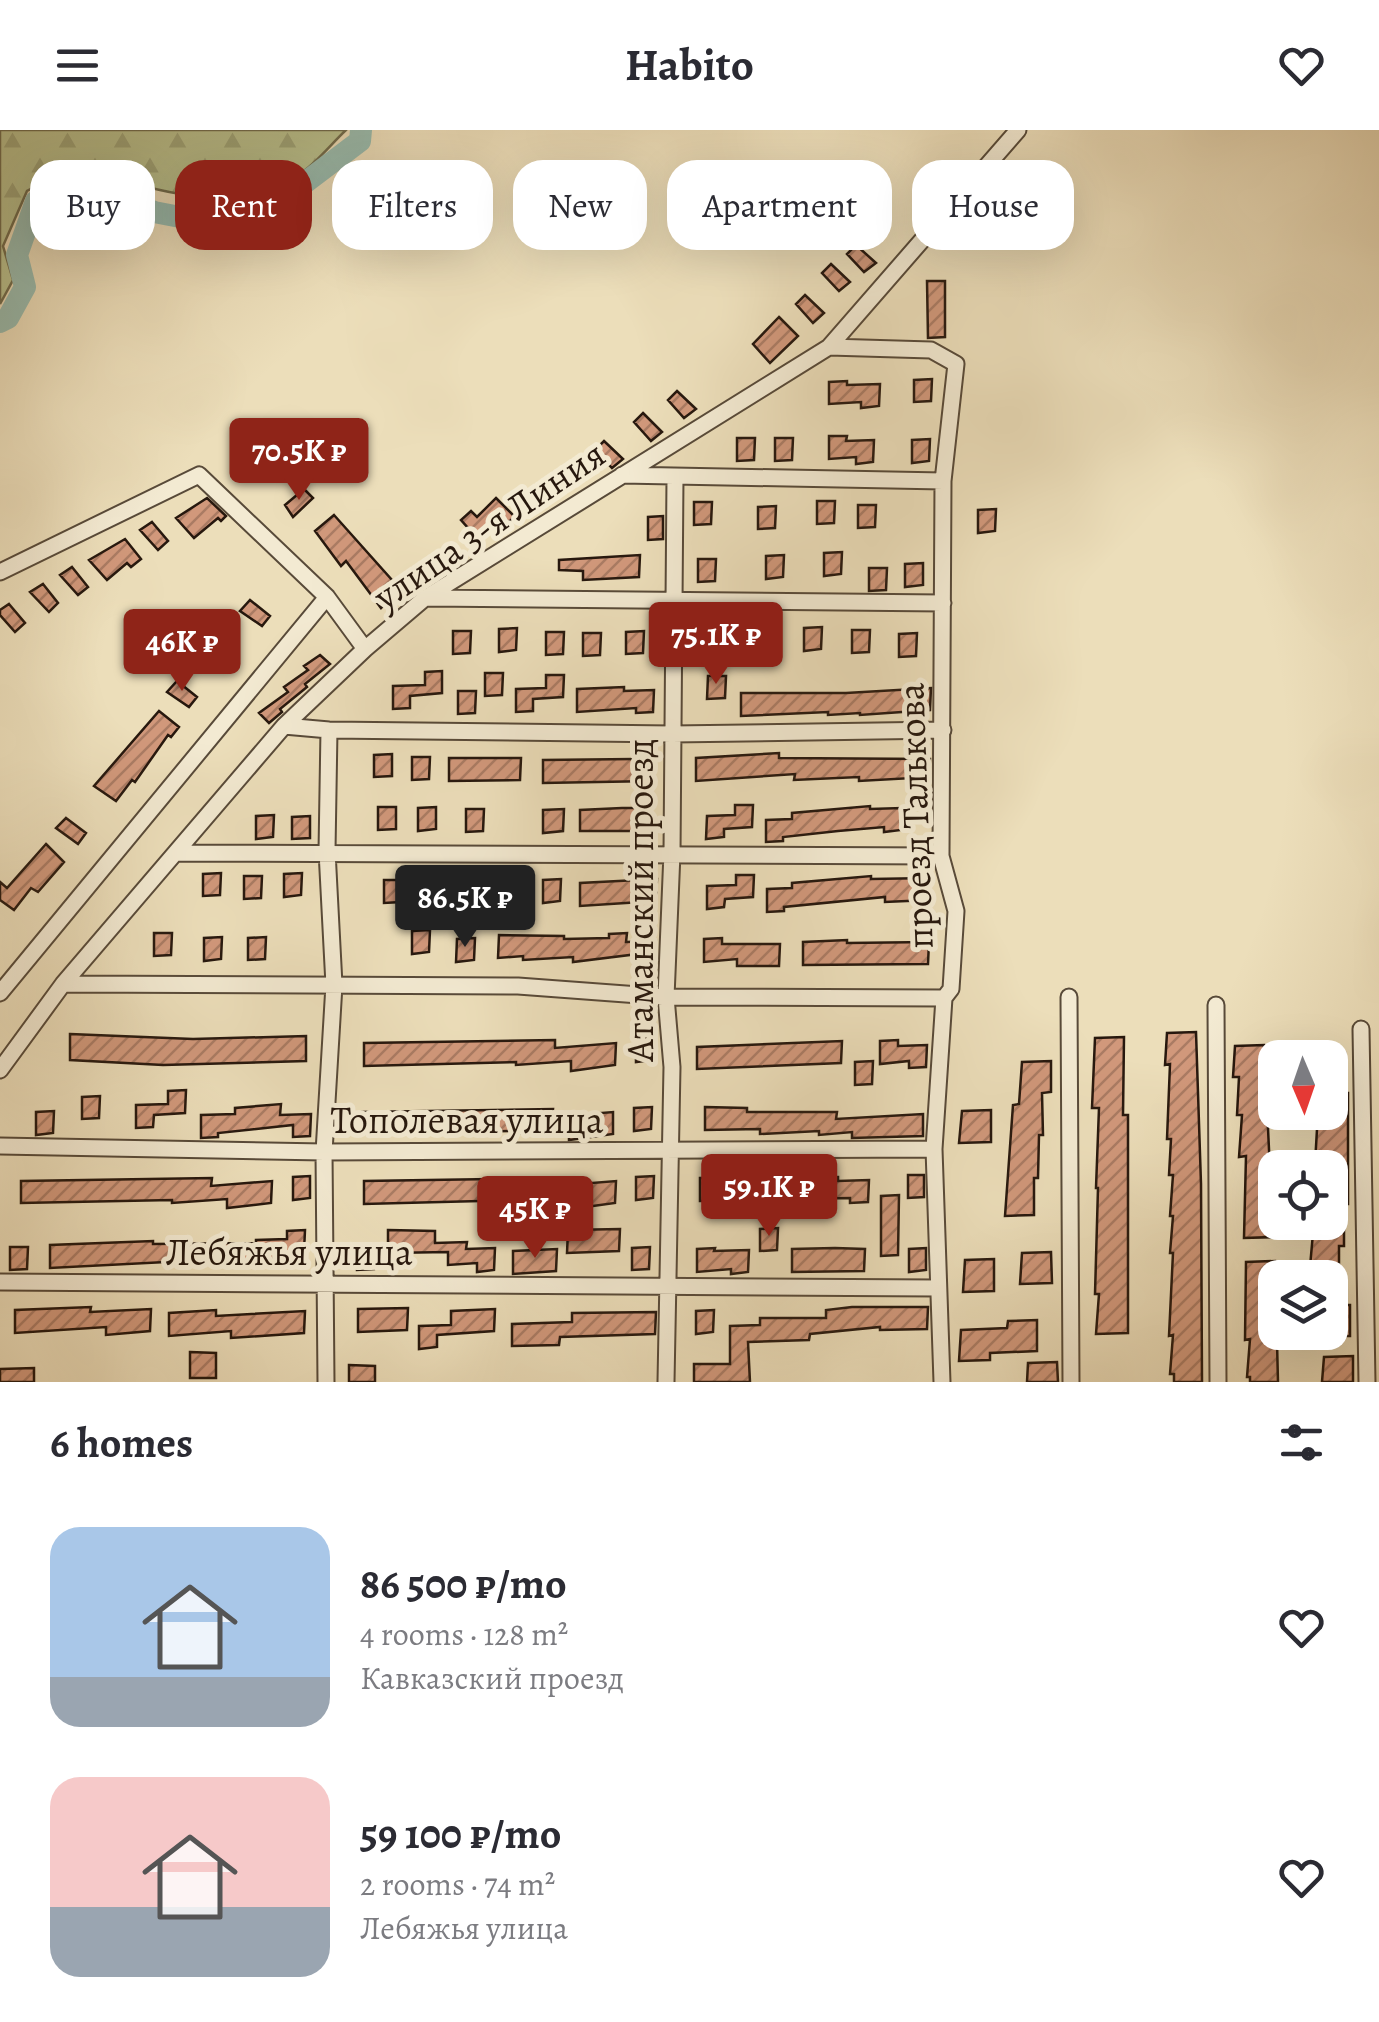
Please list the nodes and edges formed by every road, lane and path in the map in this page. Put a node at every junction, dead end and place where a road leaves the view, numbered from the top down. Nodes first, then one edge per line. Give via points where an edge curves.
1 (1018, 130) edge
2 (829, 347) junction
3 (622, 475) junction
4 (675, 478) junction
5 (942, 481) junction
6 (0, 572) edge
7 (327, 597) junction
8 (425, 598) junction
9 (675, 601) junction
10 (943, 603) junction
11 (365, 648) junction
12 (284, 726) junction
13 (330, 730) junction
14 (943, 730) junction
15 (672, 734) junction
16 (327, 851) junction
17 (178, 853) junction
18 (672, 853) junction
19 (941, 856) junction
20 (63, 984) junction
21 (334, 985) junction
22 (0, 992) edge
23 (666, 997) junction
24 (944, 998) junction
25 (1068, 998) dead end
26 (1216, 1005) dead end
27 (1361, 1030) dead end
28 (0, 1070) edge
29 (0, 1146) edge
30 (934, 1149) junction
31 (324, 1152) junction
32 (670, 1153) junction
33 (0, 1282) edge
34 (324, 1286) junction
35 (669, 1287) junction
36 (937, 1288) junction
37 (326, 1382) edge
38 (666, 1382) edge
39 (942, 1382) edge
40 (1071, 1382) edge
41 (1218, 1382) edge
42 (1367, 1382) edge

1 - 2 street, улица 3-я Линия
2 - 3 street, улица 3-я Линия
2 - 5 street, проезд Талькова via 931,350 956,364
3 - 4 street
3 - 8 street, улица 3-я Линия
4 - 5 street
4 - 9 street, Атаманский проезд
5 - 10 street, проезд Талькова
6 - 7 street via 199,474
7 - 11 street
7 - 22 street, улица 3-я Линия
8 - 9 street
8 - 11 street, улица 3-я Линия
9 - 10 street
9 - 15 street, Атаманский проезд
10 - 14 street, проезд Талькова
11 - 12 street, улица 3-я Линия
12 - 13 street
12 - 17 street, улица 3-я Линия
13 - 15 street
13 - 16 street
14 - 15 street
14 - 19 street, проезд Талькова
15 - 18 street, Атаманский проезд
16 - 17 street
16 - 18 street
16 - 21 street
17 - 20 street, улица 3-я Линия
18 - 19 street
18 - 23 street, Атаманский проезд
19 - 24 street, проезд Талькова via 956,911 951,989
20 - 21 street
20 - 28 street, улица 3-я Линия
21 - 23 street via 518,986
21 - 31 street
23 - 24 street
23 - 32 street, Атаманский проезд
24 - 30 street, проезд Талькова
25 - 40 street
26 - 41 street
27 - 42 street
29 - 31 street, Тополевая улица
30 - 32 street, Тополевая улица
30 - 36 street, проезд Талькова
31 - 32 street, Тополевая улица
31 - 34 street
32 - 35 street, Атаманский проезд
33 - 34 street, Лебяжья улица
34 - 35 street, Лебяжья улица
34 - 37 street
35 - 36 street, Лебяжья улица
35 - 38 street, Атаманский проезд
36 - 39 street, проезд Талькова

